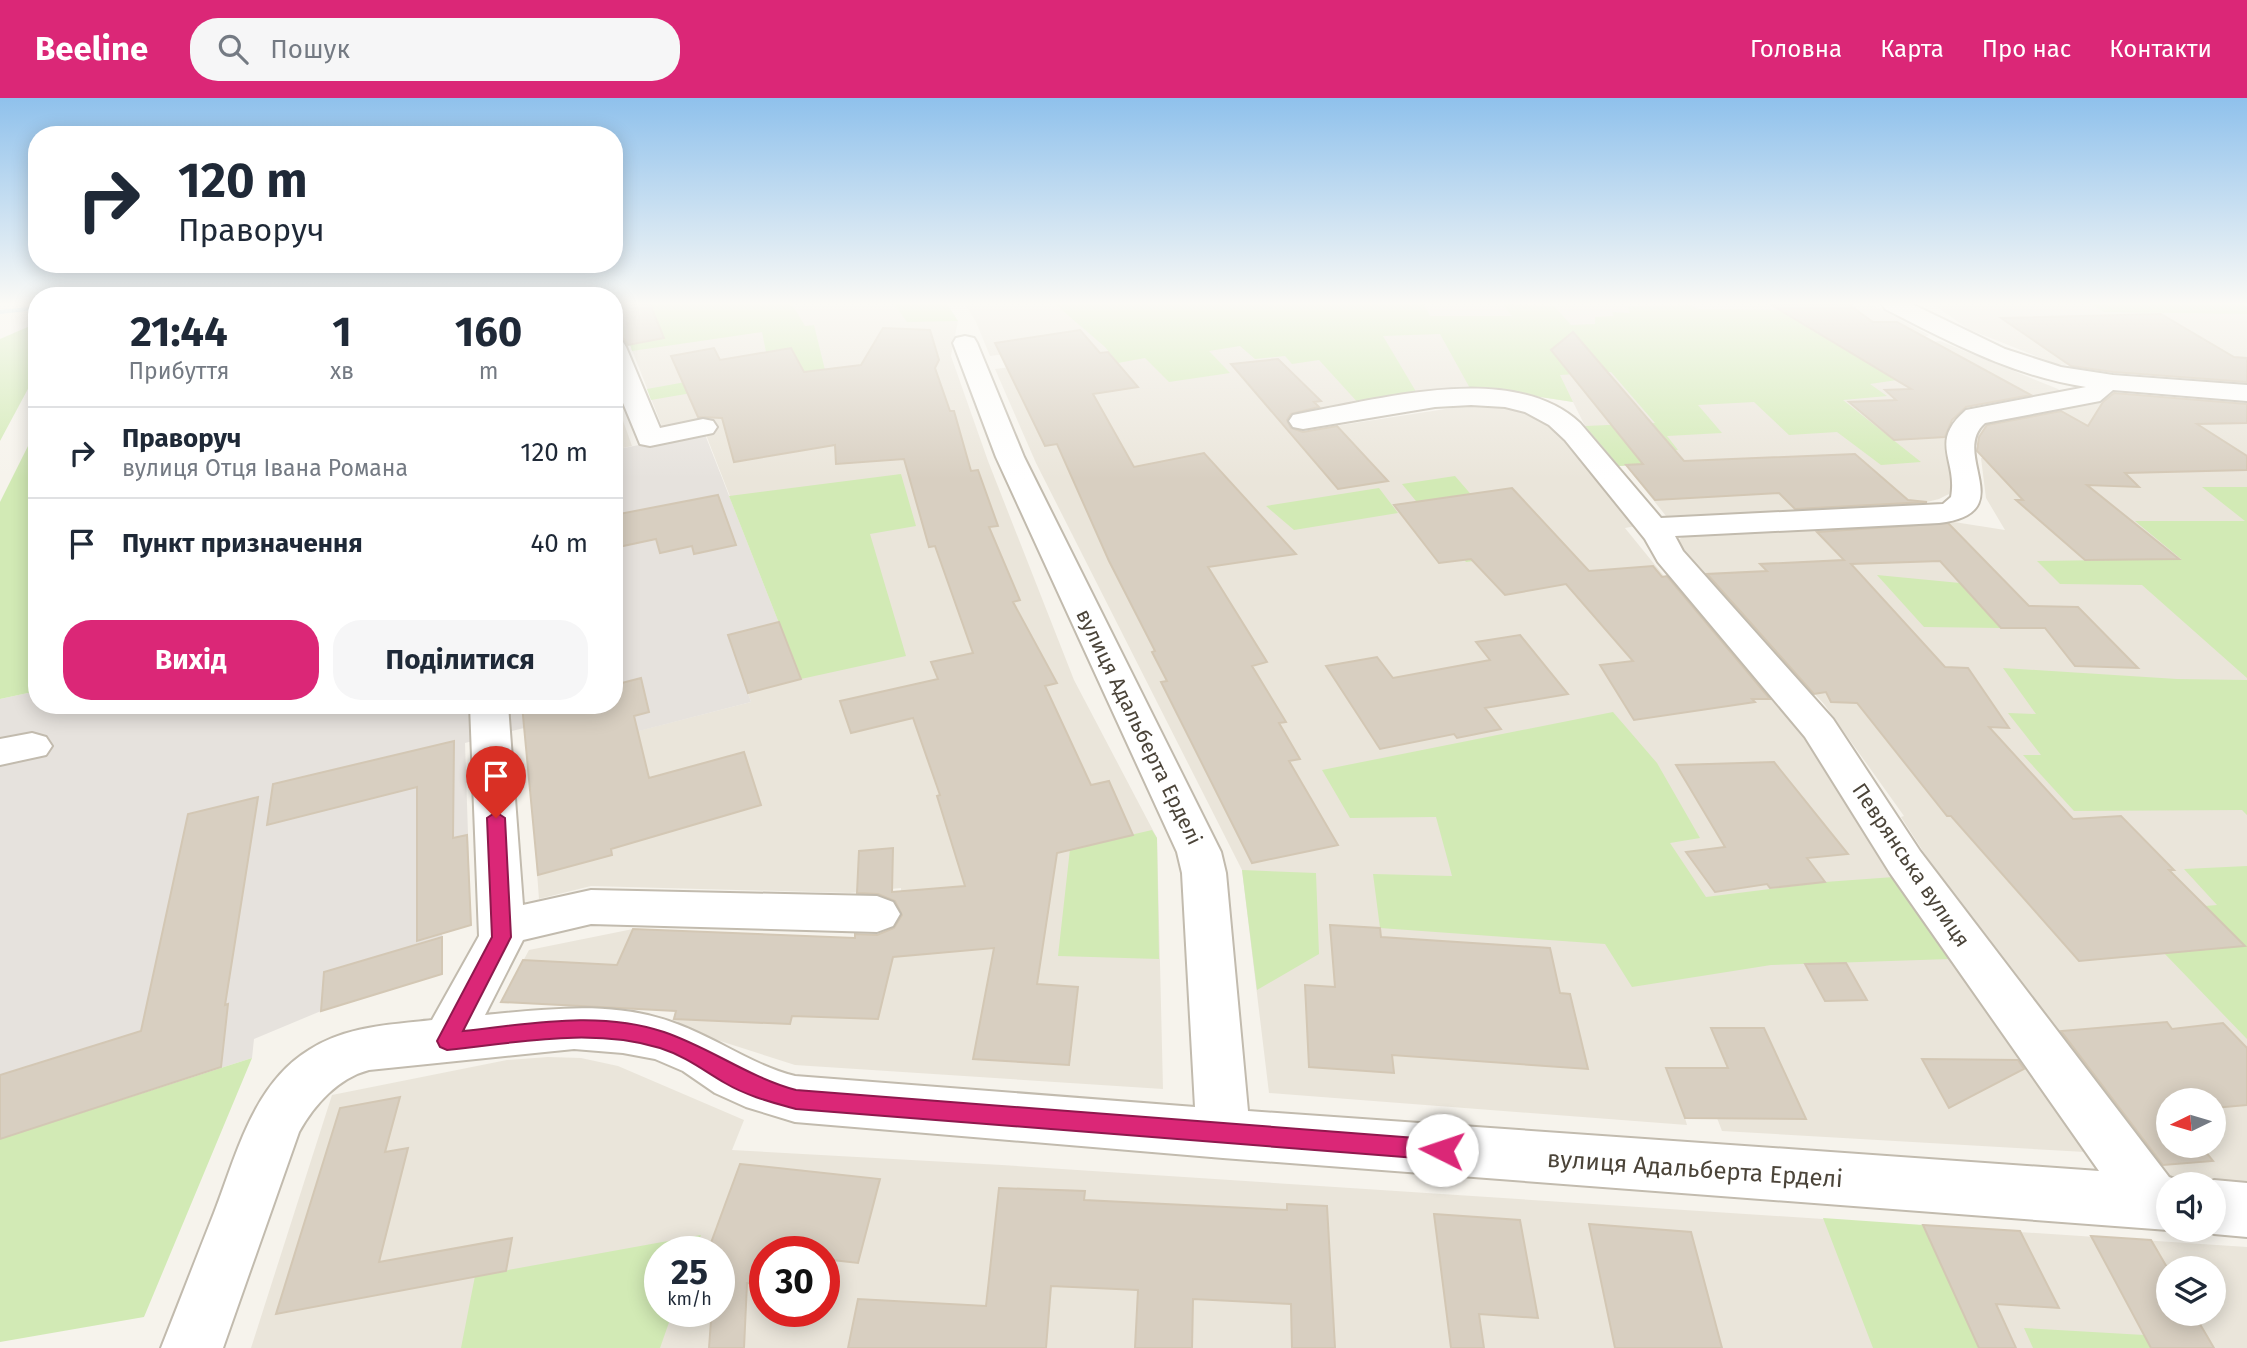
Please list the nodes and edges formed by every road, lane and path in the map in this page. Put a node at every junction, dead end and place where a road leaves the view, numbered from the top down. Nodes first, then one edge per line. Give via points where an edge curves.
1 (973, 362) edge
2 (2018, 362) edge
3 (623, 369) edge
4 (2104, 380) junction
5 (2247, 393) edge
6 (1304, 421) dead end
7 (703, 427) dead end
8 (1659, 536) junction
9 (490, 721) edge
10 (877, 914) dead end
11 (503, 928) junction
12 (447, 1041) junction
13 (1223, 1134) junction
14 (2156, 1196) edge
15 (2156, 1203) edge
16 (2226, 1208) edge
17 (2247, 1210) edge
18 (192, 1348) edge

1 - 13 street, вулиця Адальберта Ерделі via 1010,457 1199,852
2 - 4 street via 2062,375
3 - 7 street via 650,438
4 - 5 street
4 - 8 street via 2100,390 2091,395 1976,416 1965,423 1958,439 1967,491 1957,509 1671,525
6 - 8 street, Певрянська вулиця via 1462,397 1503,398 1534,406 1570,429
8 - 14 street, Певрянська вулиця via 1669,555 1819,728 1926,891
9 - 11 street
10 - 11 street via 592,907
11 - 12 street via 499,944
12 - 13 street, вулиця Адальберта Ерделі via 574,1028 623,1032 661,1040 702,1056 764,1091 796,1099
12 - 18 street, вулиця Адальберта Ерделі via 350,1052 326,1064 286,1103
13 - 15 street, вулиця Адальберта Ерделі
16 - 17 street

